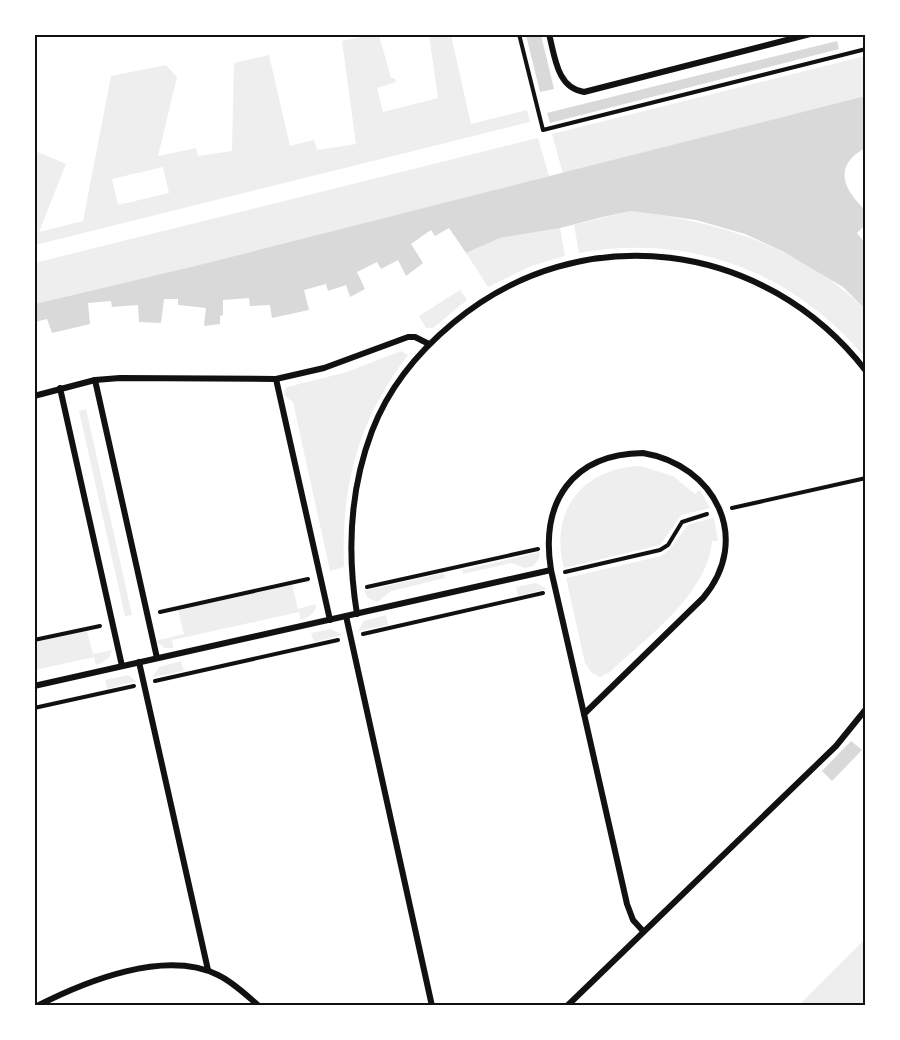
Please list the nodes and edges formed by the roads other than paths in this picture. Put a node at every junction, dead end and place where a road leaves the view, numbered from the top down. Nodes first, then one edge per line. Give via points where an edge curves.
1 (549, 34) edge
2 (810, 34) edge
3 (429, 344) junction
4 (866, 371) edge
5 (276, 379) junction
6 (94, 380) junction
7 (60, 388) junction
8 (34, 396) edge
9 (551, 570) junction
10 (357, 614) junction
11 (346, 616) junction
12 (330, 620) junction
13 (157, 658) junction
14 (139, 662) junction
15 (122, 666) junction
16 (34, 686) edge
17 (866, 709) edge
18 (584, 714) junction
19 (643, 931) junction
20 (208, 970) junction
21 (37, 1005) edge
22 (259, 1005) edge
23 (432, 1005) edge
24 (567, 1005) edge

1 - 2 street via 564,83 572,90 584,92
3 - 4 street via 482,301 529,276 603,258 653,256 719,268 764,285 838,338
3 - 5 street via 408,337 324,368
3 - 10 street via 382,409 359,473 352,531
5 - 6 street
5 - 12 street
6 - 7 street
6 - 13 street
7 - 8 street
7 - 15 street
9 - 10 street
9 - 18 street
9 - 18 street via 548,547 552,514 566,487 591,465 616,455 643,453 683,465 709,490 723,522 723,560 710,590
10 - 11 street
11 - 12 street
11 - 23 street
12 - 13 street
13 - 14 street
14 - 15 street
14 - 20 street
15 - 16 street
17 - 19 street via 836,746
18 - 19 street via 627,903 633,920
19 - 24 street
20 - 21 street via 188,965 152,966 87,984
20 - 22 street

